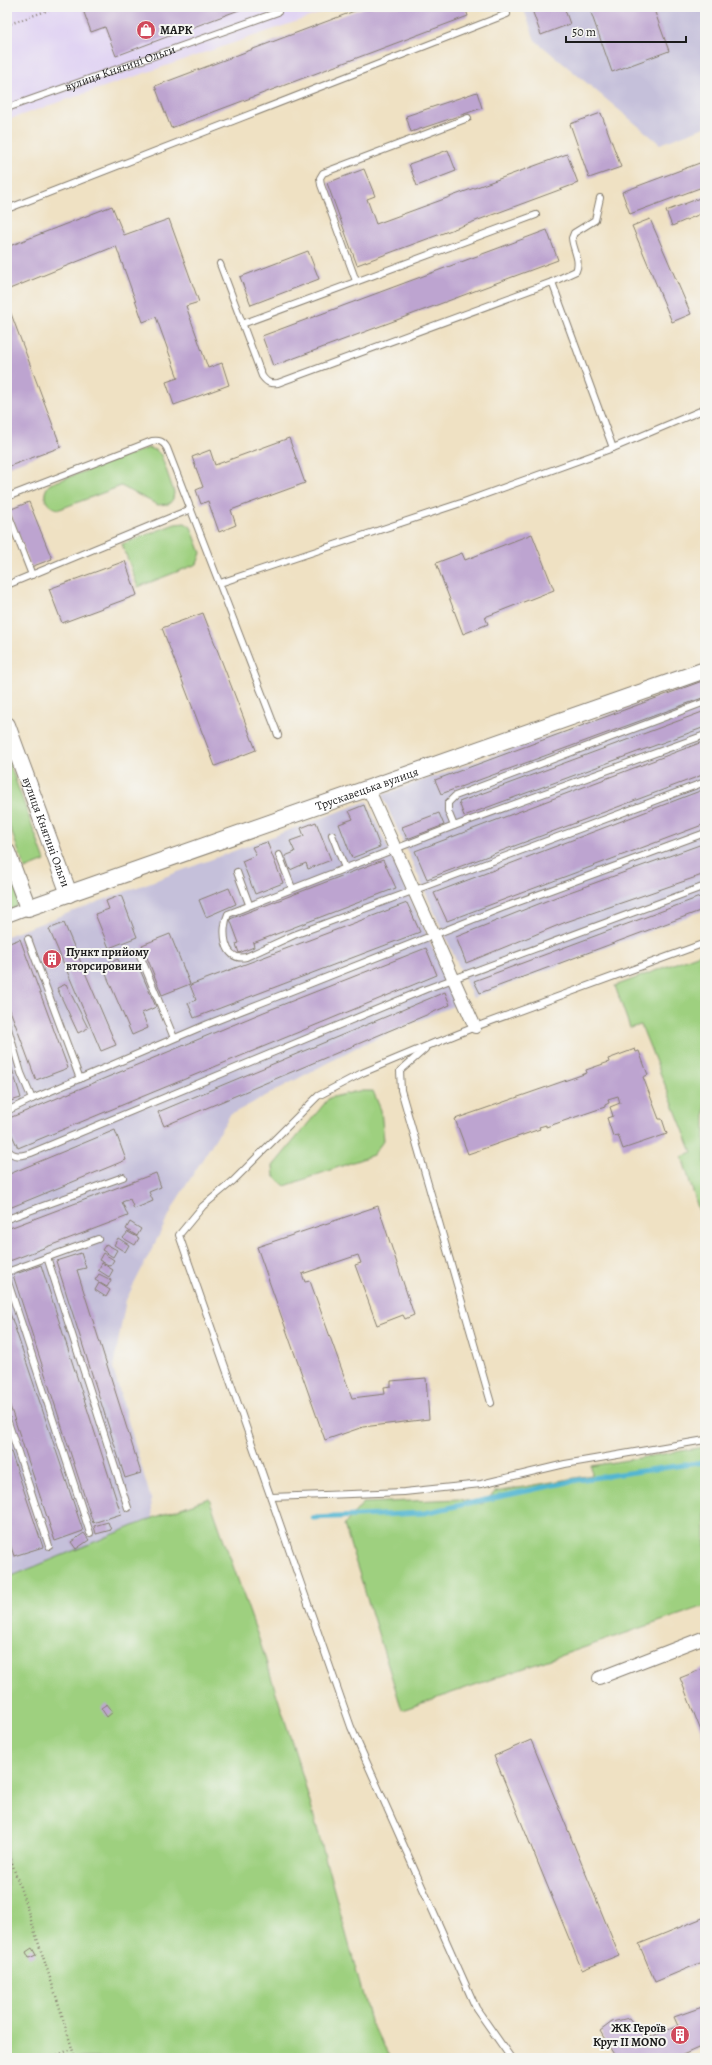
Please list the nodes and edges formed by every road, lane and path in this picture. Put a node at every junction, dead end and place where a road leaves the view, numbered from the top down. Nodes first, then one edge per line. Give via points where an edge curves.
1 (57, 7) edge
2 (504, 7) edge
3 (278, 12) dead end
4 (7, 25) edge
5 (7, 108) edge
6 (468, 118) dead end
7 (600, 198) dead end
8 (7, 209) edge
9 (536, 215) dead end
10 (220, 264) dead end
11 (356, 281) junction
12 (552, 282) junction
13 (242, 324) junction
14 (705, 408) edge
15 (613, 448) junction
16 (7, 497) edge
17 (191, 509) junction
18 (7, 511) edge
19 (32, 575) junction
20 (220, 583) junction
21 (7, 584) edge
22 (705, 670) edge
23 (705, 702) edge
24 (7, 726) edge
25 (278, 735) dead end
26 (705, 735) edge
27 (705, 782) edge
28 (368, 788) junction
29 (454, 826) junction
30 (705, 833) edge
31 (332, 835) dead end
32 (395, 849) junction
33 (7, 852) edge
34 (279, 856) dead end
35 (345, 868) junction
36 (237, 872) dead end
37 (705, 886) edge
38 (292, 888) junction
39 (413, 890) junction
40 (69, 894) junction
41 (249, 904) junction
42 (28, 908) junction
43 (7, 916) edge
44 (433, 935) junction
45 (28, 939) dead end
46 (705, 943) edge
47 (139, 953) dead end
48 (453, 979) junction
49 (7, 1026) edge
50 (475, 1027) junction
51 (174, 1038) junction
52 (436, 1042) junction
53 (80, 1079) junction
54 (32, 1099) junction
55 (7, 1111) edge
56 (7, 1150) edge
57 (123, 1177) dead end
58 (7, 1219) edge
59 (98, 1239) dead end
60 (47, 1258) junction
61 (7, 1272) edge
62 (7, 1279) edge
63 (491, 1403) dead end
64 (7, 1419) edge
65 (705, 1440) edge
66 (271, 1497) junction
67 (128, 1508) dead end
68 (90, 1533) dead end
69 (49, 1546) dead end
70 (705, 1637) edge
71 (599, 1678) dead end
72 (7, 1848) edge
73 (72, 2049) junction
74 (7, 2053) edge
75 (9, 2058) edge
76 (50, 2058) edge
77 (75, 2058) edge
78 (510, 2058) edge

1 - 4 path
2 - 8 lane via 507,14
3 - 5 lane, вулиця Княгині Ольги
6 - 11 lane via 323,173 320,178 321,184
7 - 12 lane via 595,220 574,233 572,238 579,265 576,271
9 - 11 lane
10 - 13 lane
11 - 13 lane
12 - 13 lane via 272,384 262,376
12 - 15 lane
14 - 15 lane
15 - 20 lane
16 - 17 lane via 158,440 164,442 167,448
17 - 19 lane
17 - 20 lane
18 - 19 lane
19 - 21 lane
20 - 25 lane
22 - 28 street, Трускавецька вулиця
23 - 29 lane via 455,796 448,803 448,811
24 - 40 street, вулиця Княгині Ольги
26 - 29 lane
27 - 39 lane
28 - 32 street
28 - 40 street, Трускавецька вулиця
29 - 32 lane
30 - 44 lane
31 - 35 lane
32 - 35 lane
32 - 39 street
33 - 42 street
34 - 38 lane
35 - 38 lane
36 - 41 lane
37 - 48 lane
38 - 41 lane
39 - 41 lane via 239,958 233,956 225,941 225,921 228,914
39 - 44 street
40 - 42 street, Трускавецька вулиця
42 - 43 street
44 - 48 street
44 - 51 lane
45 - 53 lane
46 - 50 lane
47 - 51 lane
48 - 50 street
48 - 56 lane via 31,1154 19,1156 10,1154
49 - 54 lane
50 - 52 lane
51 - 53 lane
52 - 63 lane via 400,1071 401,1090
52 - 66 lane via 362,1073 318,1096 233,1181 203,1206 179,1235
53 - 54 lane
54 - 55 lane
57 - 58 lane
59 - 60 lane
60 - 61 lane
60 - 67 lane
62 - 68 lane
64 - 69 lane
65 - 66 lane via 565,1464 481,1484 404,1492
66 - 78 lane via 351,1727 476,2008
70 - 71 street
72 - 73 path via 58,1999
73 - 76 path
73 - 77 path
74 - 75 path

